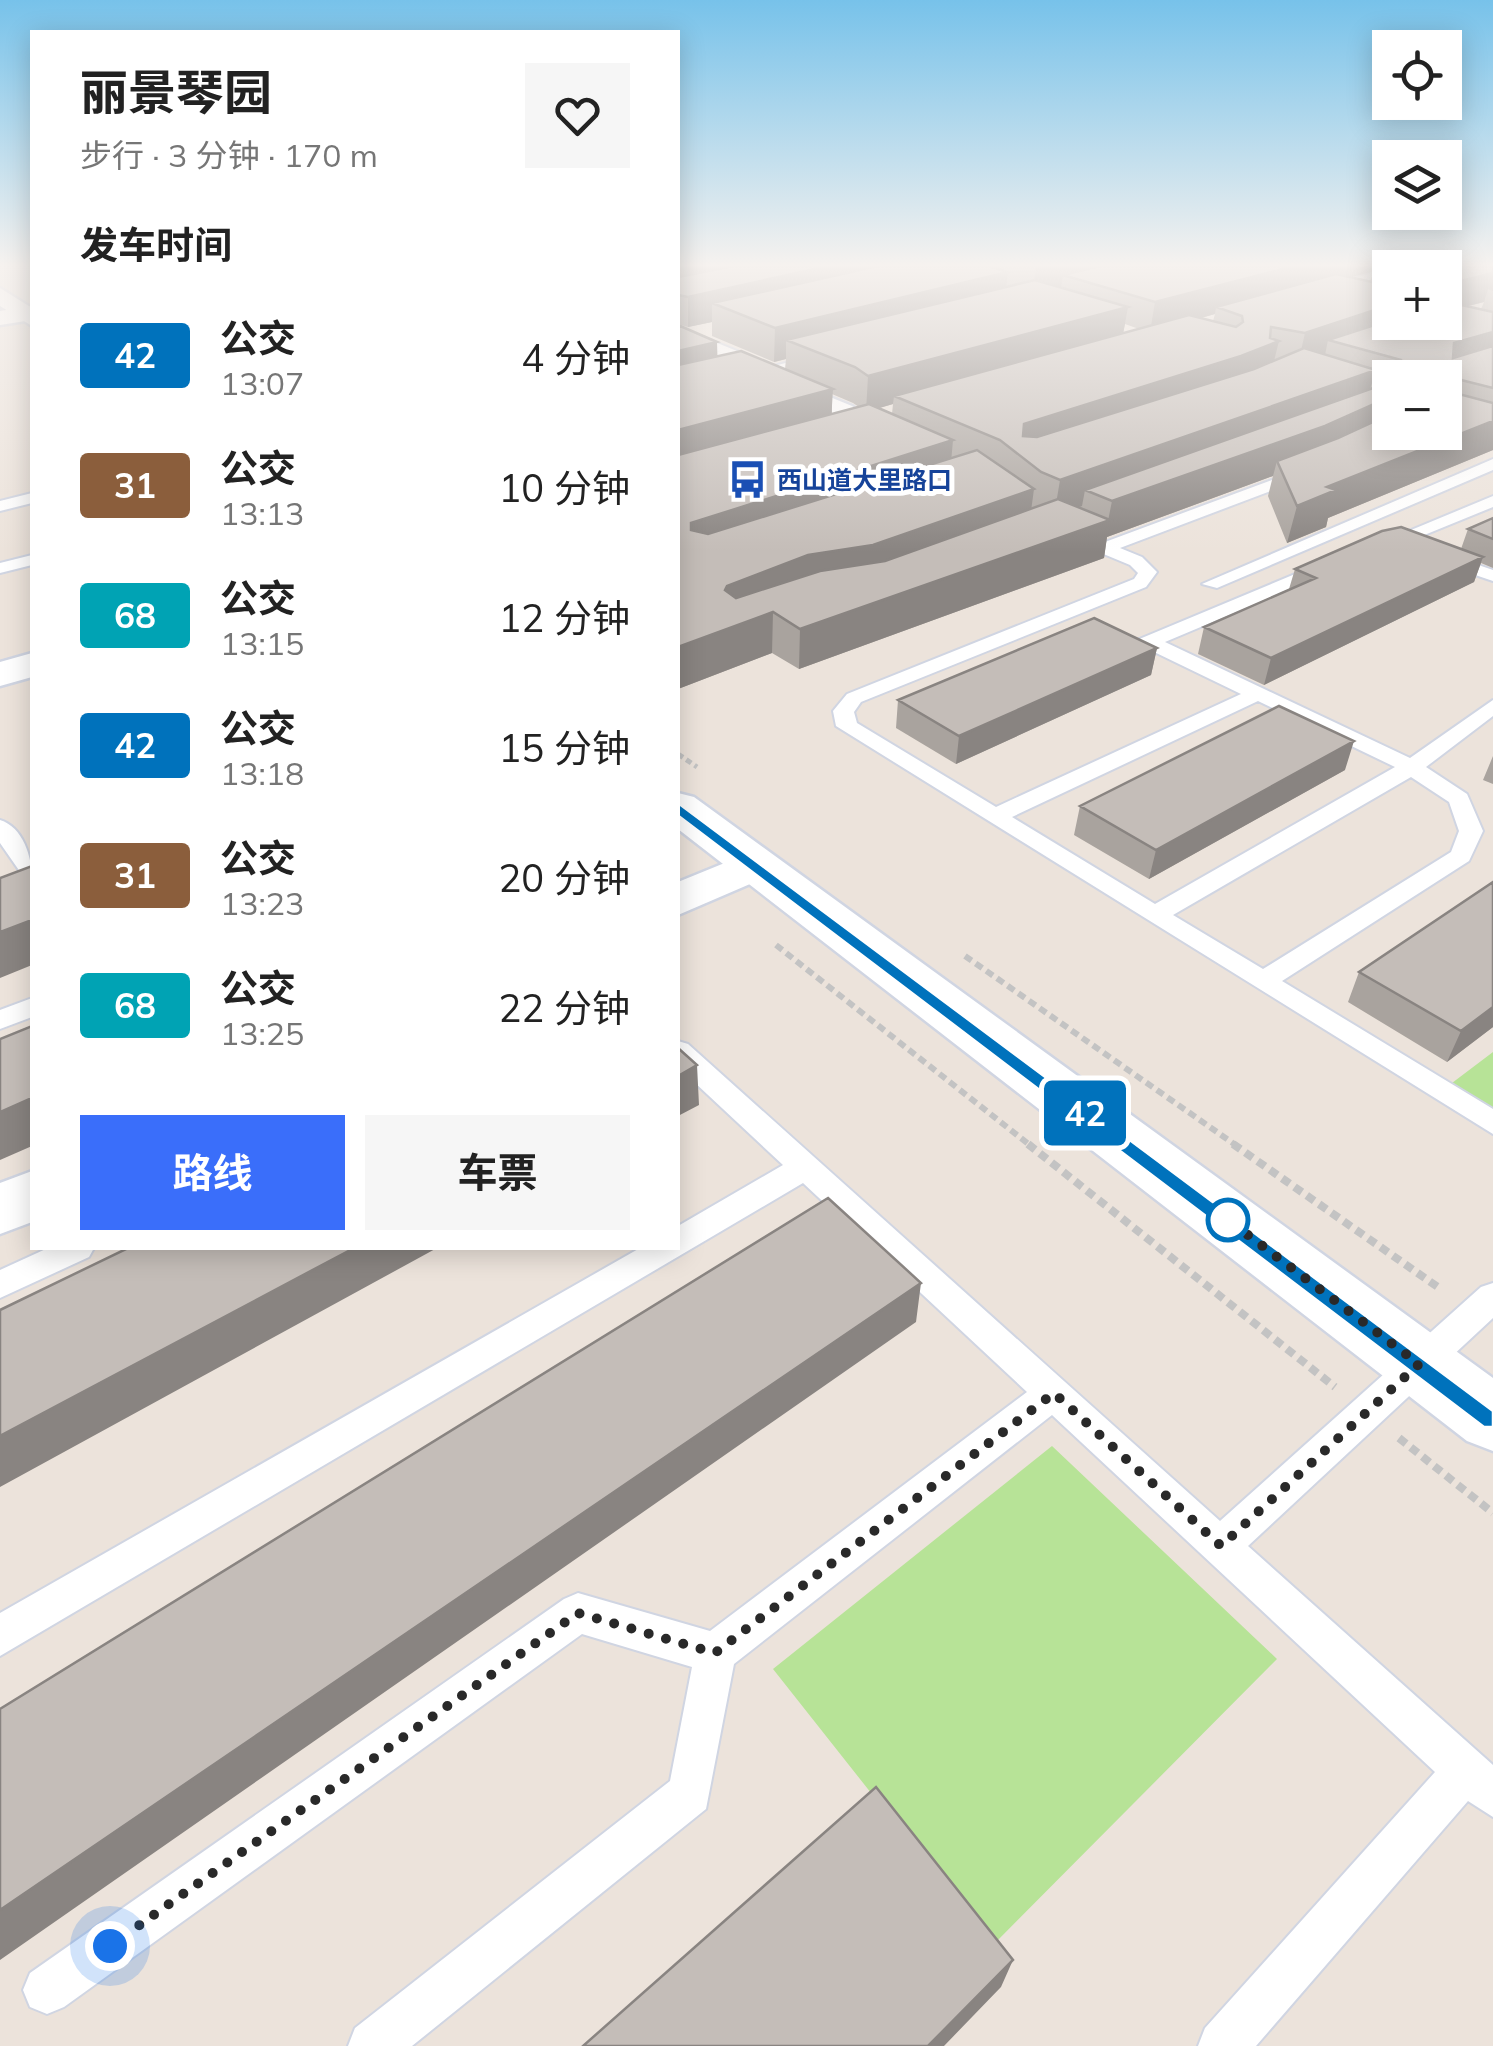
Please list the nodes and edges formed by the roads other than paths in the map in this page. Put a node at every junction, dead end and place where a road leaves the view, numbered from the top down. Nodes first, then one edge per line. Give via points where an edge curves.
1 (728, 361) edge
2 (749, 361) edge
3 (806, 361) edge
4 (748, 372) junction
5 (713, 382) edge
6 (826, 437) edge
7 (1493, 464) edge
8 (1322, 466) edge
9 (30, 498) edge
10 (1493, 500) edge
11 (0, 506) edge
12 (1074, 520) edge
13 (1400, 542) junction
14 (1104, 548) junction
15 (30, 560) edge
16 (0, 568) edge
17 (1493, 576) edge
18 (1211, 584) dead end
19 (1057, 617) junction
20 (1086, 630) edge
21 (1114, 644) edge
22 (1152, 644) junction
23 (30, 666) edge
24 (0, 674) edge
25 (1257, 694) junction
26 (1493, 706) edge
27 (1412, 766) junction
28 (694, 792) edge
29 (994, 816) junction
30 (0, 826) edge
31 (30, 868) edge
32 (712, 884) edge
33 (1154, 915) junction
34 (1262, 982) junction
35 (30, 1009) edge
36 (0, 1020) edge
37 (680, 1053) edge
38 (1493, 1123) edge
39 (805, 1167) junction
40 (30, 1196) edge
41 (0, 1210) edge
42 (680, 1240) edge
43 (74, 1250) edge
44 (663, 1250) edge
45 (0, 1285) edge
46 (1484, 1305) edge
47 (1419, 1364) junction
48 (1054, 1393) junction
49 (1493, 1419) edge
50 (1221, 1546) junction
51 (0, 1636) edge
52 (715, 1653) junction
53 (1480, 1782) edge
54 (47, 1990) dead end
55 (373, 2046) edge
56 (1223, 2046) edge

1 - 4 street
2 - 3 lane via 772,370
4 - 5 lane
4 - 6 street via 877,428
7 - 18 lane
8 - 14 lane
9 - 11 lane
10 - 13 lane
12 - 14 lane via 1055,527
13 - 17 lane
13 - 22 lane via 1360,552
14 - 19 lane via 1148,572 1140,583
15 - 16 lane
19 - 20 lane
19 - 29 lane via 854,698 843,711 847,726
21 - 22 lane
22 - 25 lane
23 - 24 street
25 - 27 lane
25 - 29 lane
26 - 27 lane
27 - 33 lane
27 - 34 lane via 1459,799 1471,831 1461,856
28 - 32 street
29 - 33 lane
30 - 31 lane
32 - 47 street
33 - 34 lane
34 - 38 lane
35 - 36 lane
37 - 39 lane
39 - 42 lane
39 - 48 lane
40 - 41 street
43 - 45 lane
44 - 51 lane
46 - 47 lane
47 - 49 street
47 - 50 lane
48 - 50 lane
48 - 52 lane
50 - 53 lane
52 - 54 lane via 578,1613
52 - 55 lane via 690,1793
53 - 56 lane

